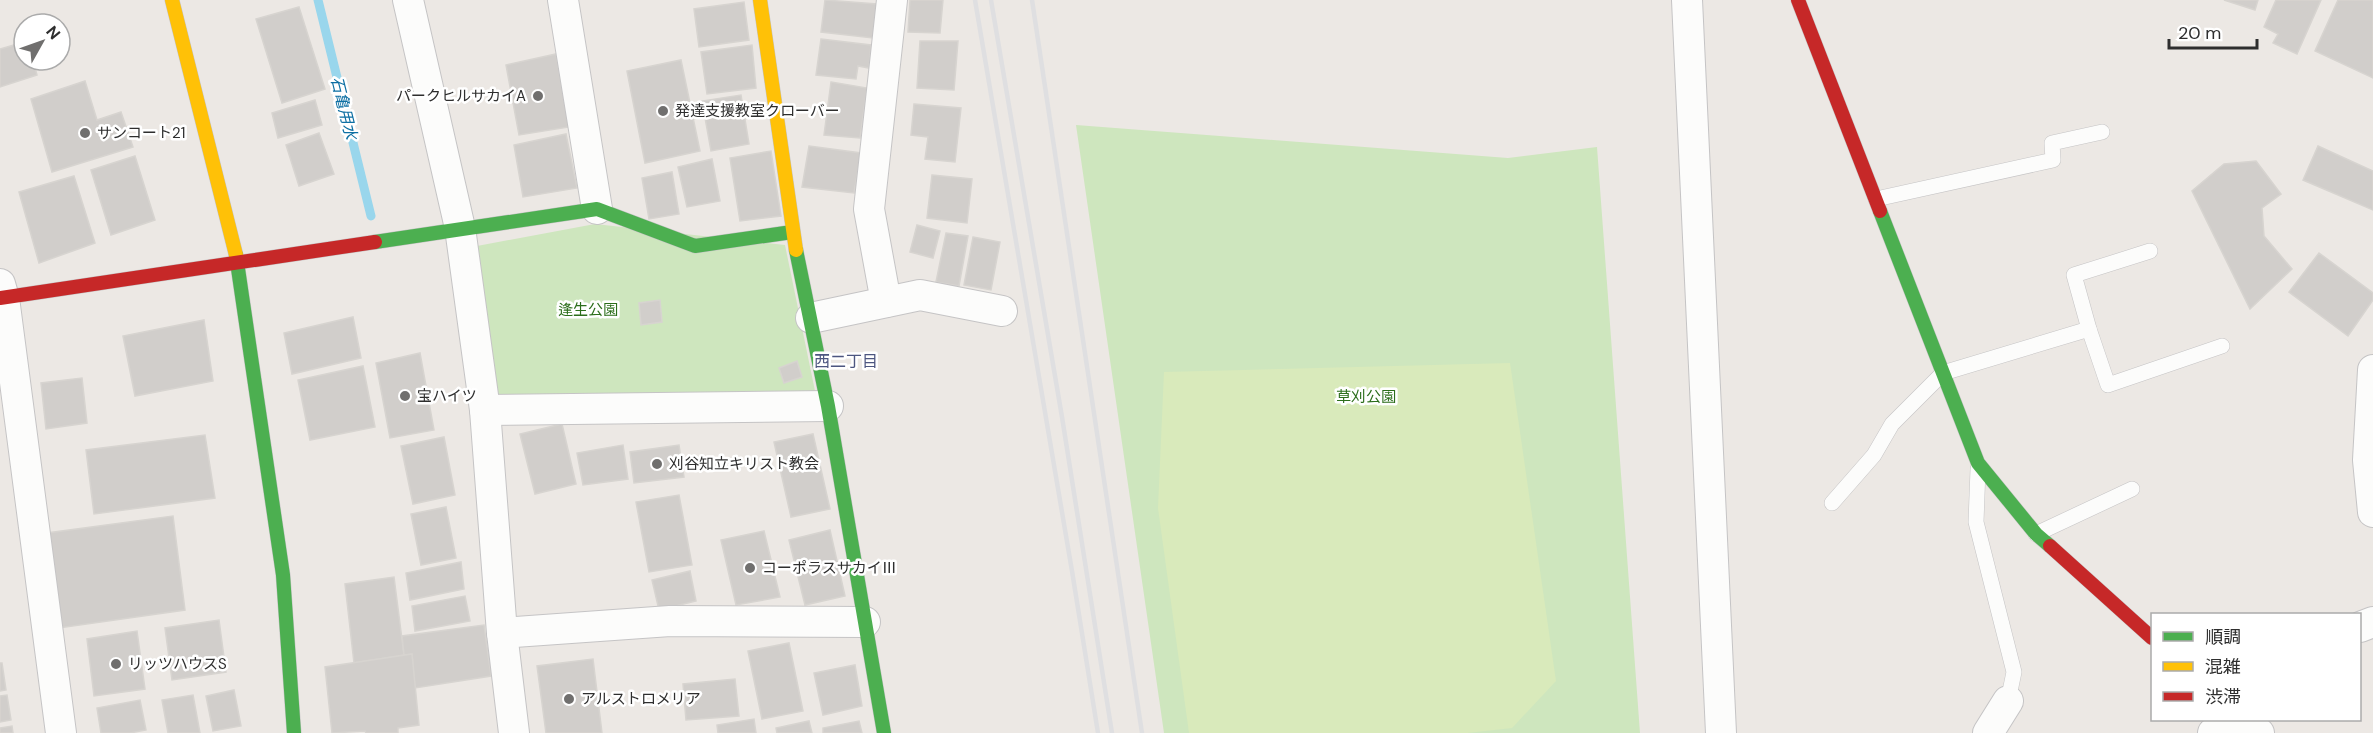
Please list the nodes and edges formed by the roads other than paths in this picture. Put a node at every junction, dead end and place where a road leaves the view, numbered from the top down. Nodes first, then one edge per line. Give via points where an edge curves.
1 (172, 0) edge
2 (408, 0) edge
3 (563, 0) edge
4 (760, 0) edge
5 (892, 0) edge
6 (1687, 0) edge
7 (1798, 0) edge
8 (2102, 132) dead end
9 (1876, 199) junction
10 (597, 209) junction
11 (460, 228) junction
12 (792, 232) junction
13 (2150, 250) dead end
14 (238, 262) junction
15 (1, 293) edge
16 (886, 302) junction
17 (1002, 311) dead end
18 (811, 318) junction
19 (2089, 329) junction
20 (2222, 346) dead end
21 (2373, 370) edge
22 (1943, 373) junction
23 (828, 406) junction
24 (485, 410) junction
25 (1978, 463) junction
26 (2132, 489) dead end
27 (1832, 503) dead end
28 (2373, 512) edge
29 (2036, 534) junction
30 (865, 622) junction
31 (502, 633) junction
32 (2151, 637) edge
33 (2008, 701) joint
34 (2231, 721) edge
35 (2245, 721) edge
36 (61, 733) edge
37 (294, 733) edge
38 (513, 733) edge
39 (884, 733) edge
40 (1721, 733) edge
41 (1988, 733) edge
42 (2213, 733) edge
43 (2259, 733) edge

1 - 14 street
2 - 11 street
3 - 10 street
4 - 12 street
5 - 16 street via 869,209
6 - 40 street
7 - 9 street
8 - 9 lane via 2052,143 2053,160
9 - 22 street
10 - 11 street
10 - 12 street via 695,246
11 - 14 street
11 - 24 street
12 - 18 street
13 - 19 lane via 2074,275
14 - 15 street
14 - 37 street via 283,575
15 - 36 street
16 - 17 street via 920,295
16 - 18 street
18 - 23 street
19 - 20 lane via 2108,385
19 - 22 lane
21 - 28 street via 2368,460
22 - 25 street
22 - 27 lane via 1892,424 1874,455
23 - 24 street
23 - 30 street
24 - 31 street
25 - 29 street
25 - 33 lane via 1976,522 2014,672
26 - 29 lane
29 - 32 street
30 - 31 street via 670,621
30 - 39 street
31 - 38 street
33 - 41 street
34 - 42 street
35 - 43 street

